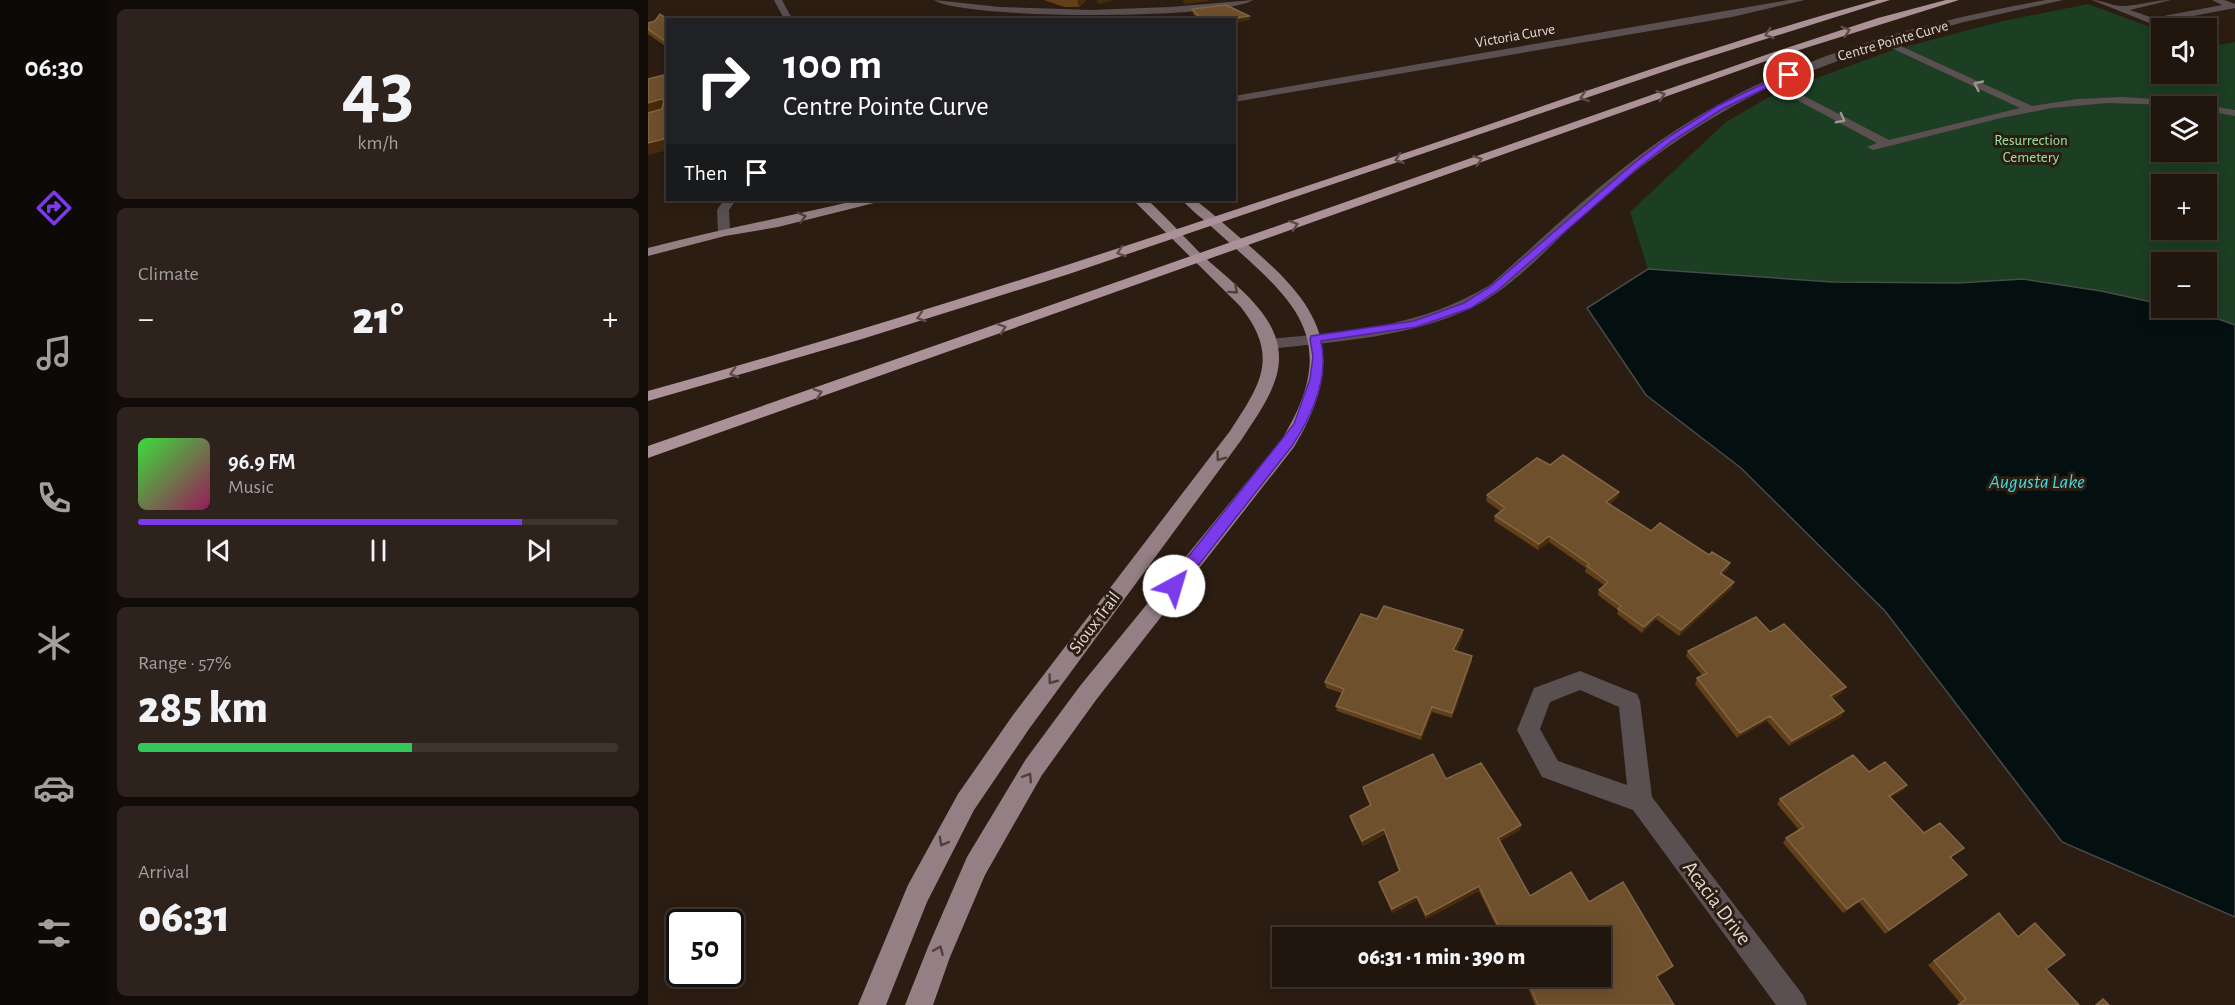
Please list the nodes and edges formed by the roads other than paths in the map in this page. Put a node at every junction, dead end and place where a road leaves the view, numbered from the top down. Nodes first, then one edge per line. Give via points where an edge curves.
1 (778, 0) edge
2 (938, 0) edge
3 (1249, 0) edge
4 (1801, 0) edge
5 (1886, 0) edge
6 (1954, 0) edge
7 (2059, 0) edge
8 (2096, 0) edge
9 (2167, 0) edge
10 (2216, 0) edge
11 (1143, 3) dead end
12 (2120, 9) junction
13 (1161, 10) junction
14 (789, 18) edge
15 (1885, 42) junction
16 (1770, 82) junction
17 (1236, 99) edge
18 (2151, 102) edge
19 (2031, 109) junction
20 (2217, 110) edge
21 (2235, 113) edge
22 (1888, 144) junction
23 (1873, 147) dead end
24 (729, 201) edge
25 (822, 201) edge
26 (866, 201) edge
27 (1140, 201) edge
28 (1189, 201) edge
29 (1215, 221) junction
30 (724, 232) junction
31 (1177, 234) junction
32 (1239, 245) junction
33 (648, 252) edge
34 (1199, 259) junction
35 (1315, 339) junction
36 (1270, 344) junction
37 (648, 396) edge
38 (648, 452) edge
39 (1641, 801) junction
40 (872, 1005) edge
41 (919, 1005) edge
42 (1793, 1005) edge

1 - 14 street
2 - 13 street via 1026,11
3 - 13 street
4 - 17 street, Victoria Curve
5 -> 29 highway via 1756,39
32 -> 6 highway via 1809,43
7 - 15 street, Centre Pointe Curve
8 - 12 street
9 - 12 street
10 - 12 street via 2232,6 2152,21
11 - 13 street
15 - 16 street, Centre Pointe Curve
19 -> 15 street
16 -> 22 street
16 - 35 street, Centre Pointe Curve via 1701,118 1653,152 1495,288 1467,305 1416,324
18 - 19 street via 2077,102
19 - 22 street
20 - 21 street
22 - 23 street
24 - 30 street via 723,210
25 - 30 main road
30 -> 26 main road via 778,224
27 - 31 main road, Sioux Trail
28 - 29 main road, Sioux Trail
29 - 31 highway
29 - 32 main road, Sioux Trail
30 - 33 main road
31 - 34 main road, Sioux Trail
31 -> 37 highway via 895,326
32 - 34 highway
32 - 35 main road, Sioux Trail via 1294,297
34 -> 36 main road, Sioux Trail via 1258,316
38 -> 34 highway
35 - 36 street, Centre Pointe Curve
41 -> 35 main road, Sioux Trail via 976,866 1034,767 1300,424 1316,379 1319,357
36 -> 40 main road, Sioux Trail via 1271,366 1250,416 966,802 917,894
39 - 39 street, Acacia Drive via 1629,701 1580,680 1542,695 1528,730 1550,769
39 - 42 street, Acacia Drive

